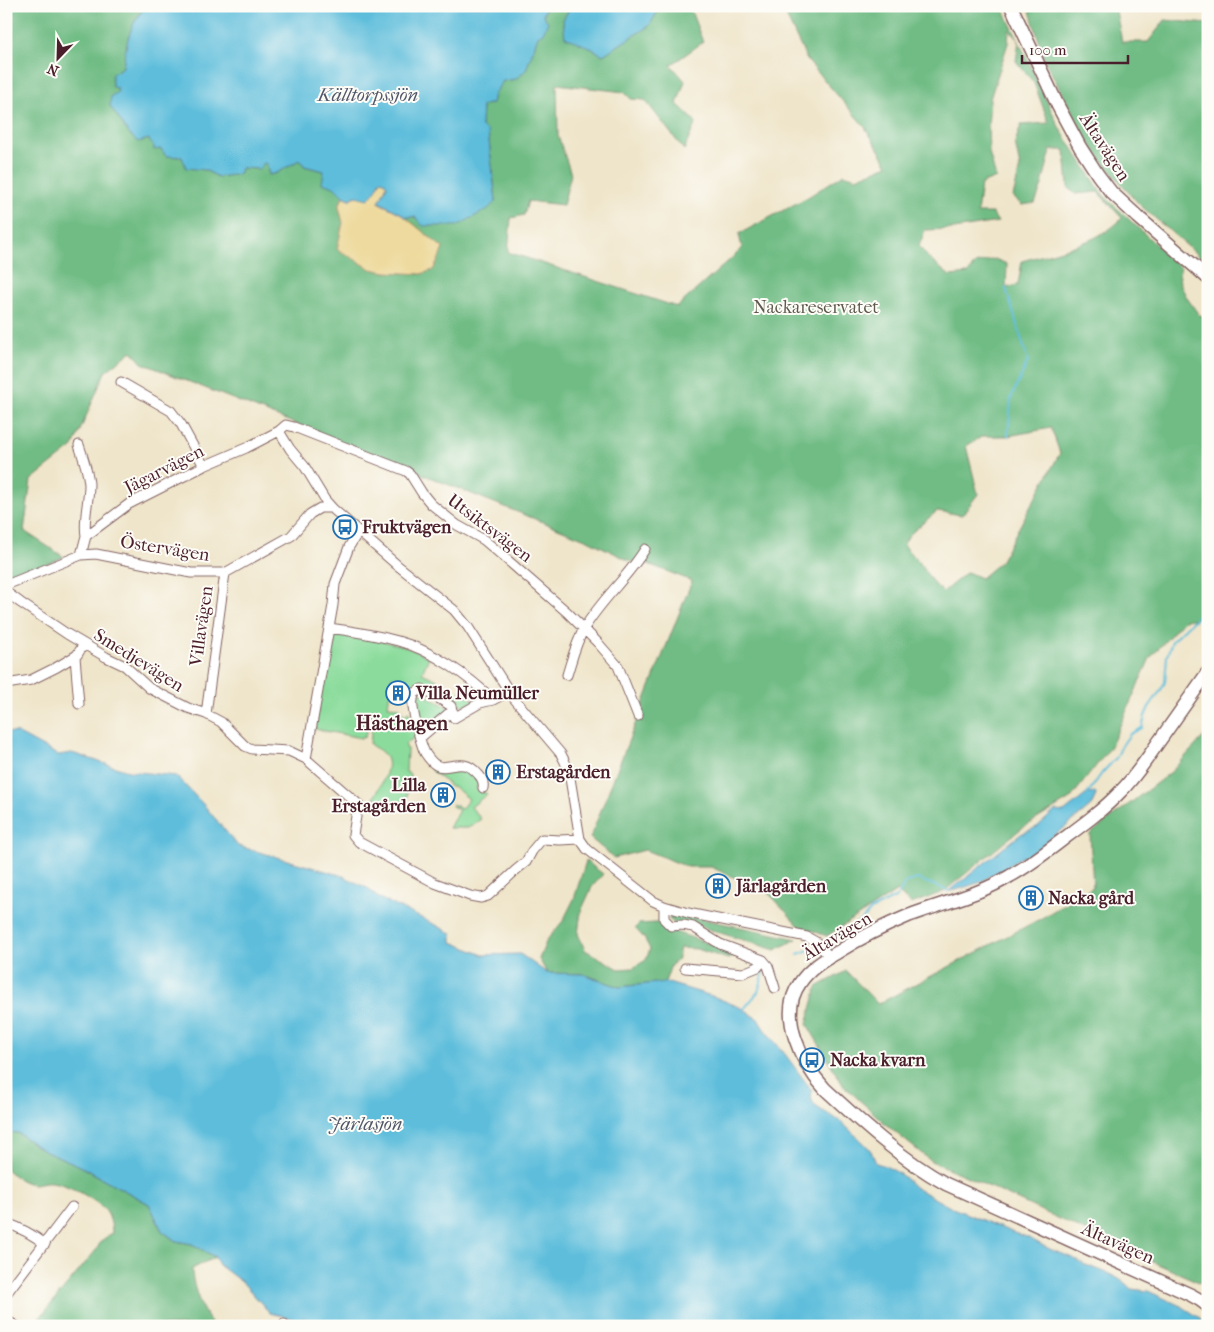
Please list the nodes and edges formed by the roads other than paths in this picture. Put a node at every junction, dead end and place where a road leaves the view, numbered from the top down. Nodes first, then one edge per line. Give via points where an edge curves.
1 (1011, 6) edge
2 (1208, 278) edge
3 (121, 382) dead end
4 (279, 431) junction
5 (79, 445) dead end
6 (204, 466) junction
7 (333, 509) junction
8 (358, 532) junction
9 (86, 536) junction
10 (645, 549) dead end
11 (81, 554) junction
12 (225, 573) junction
13 (6, 585) edge
14 (6, 592) edge
15 (329, 628) junction
16 (584, 629) junction
17 (84, 644) junction
18 (75, 656) junction
19 (1208, 672) edge
20 (568, 675) dead end
21 (6, 684) edge
22 (509, 691) junction
23 (493, 700) junction
24 (79, 704) dead end
25 (206, 714) junction
26 (454, 715) junction
27 (638, 716) dead end
28 (421, 737) junction
29 (306, 759) junction
30 (483, 788) dead end
31 (580, 839) junction
32 (664, 906) junction
33 (830, 957) junction
34 (763, 960) junction
35 (685, 968) dead end
36 (775, 988) dead end
37 (72, 1207) dead end
38 (6, 1223) edge
39 (45, 1244) junction
40 (6, 1294) edge
41 (1208, 1306) edge
42 (6, 1320) edge
43 (16, 1326) edge

1 - 2 main road, Ältavägen via 1058,106 1098,175 1111,192
3 - 6 street via 171,412
4 - 6 street, Jägarvägen
4 - 7 street
4 - 16 street, Utsiktsvägen via 286,425 294,427 406,470 436,508 497,550
5 - 9 street via 89,486 84,526
6 - 9 street, Jägarvägen via 129,504
7 - 8 street
7 - 12 street, Östervägen via 320,508 310,514 291,536
8 - 15 street via 335,584
8 - 22 street via 454,610
9 - 11 street
10 - 16 street
11 - 12 street, Östervägen via 96,554 191,573
11 - 13 street, Östervägen
12 - 25 street, Villavägen
14 - 17 street, Smedjevägen
15 - 23 street via 398,641 415,648 450,666
15 - 29 street
16 - 20 street
16 - 27 street, Utsiktsvägen via 618,666
17 - 18 street
17 - 25 street, Smedjevägen via 125,666 149,688
18 - 21 street via 31,680
18 - 24 street
19 - 33 main road, Ältavägen via 1141,768 1100,812 1070,835 1034,861 984,890 907,917 859,938
22 - 23 street
22 - 31 street via 565,762
23 - 26 street
25 - 29 street, Smedjevägen via 221,722 245,746 289,751
26 - 28 street via 448,714
26 - 28 street via 451,706 433,694 422,689 415,693 412,701
28 - 30 street via 426,753 435,764 443,767 465,764 480,775
29 - 31 street, Smedjevägen via 358,804 353,836 359,842 435,883 470,896 488,896 526,862 542,839
31 - 32 street via 597,858
32 - 33 street via 807,937
32 - 34 street via 664,919 671,926 693,927 720,944
33 - 41 main road, Ältavägen via 800,983 790,1011 793,1033 802,1053 818,1081 830,1094 883,1141 931,1176 1191,1295
34 - 35 street via 758,967 743,973
34 - 36 street
37 - 39 street
38 - 39 street
39 - 40 street
42 - 43 street

